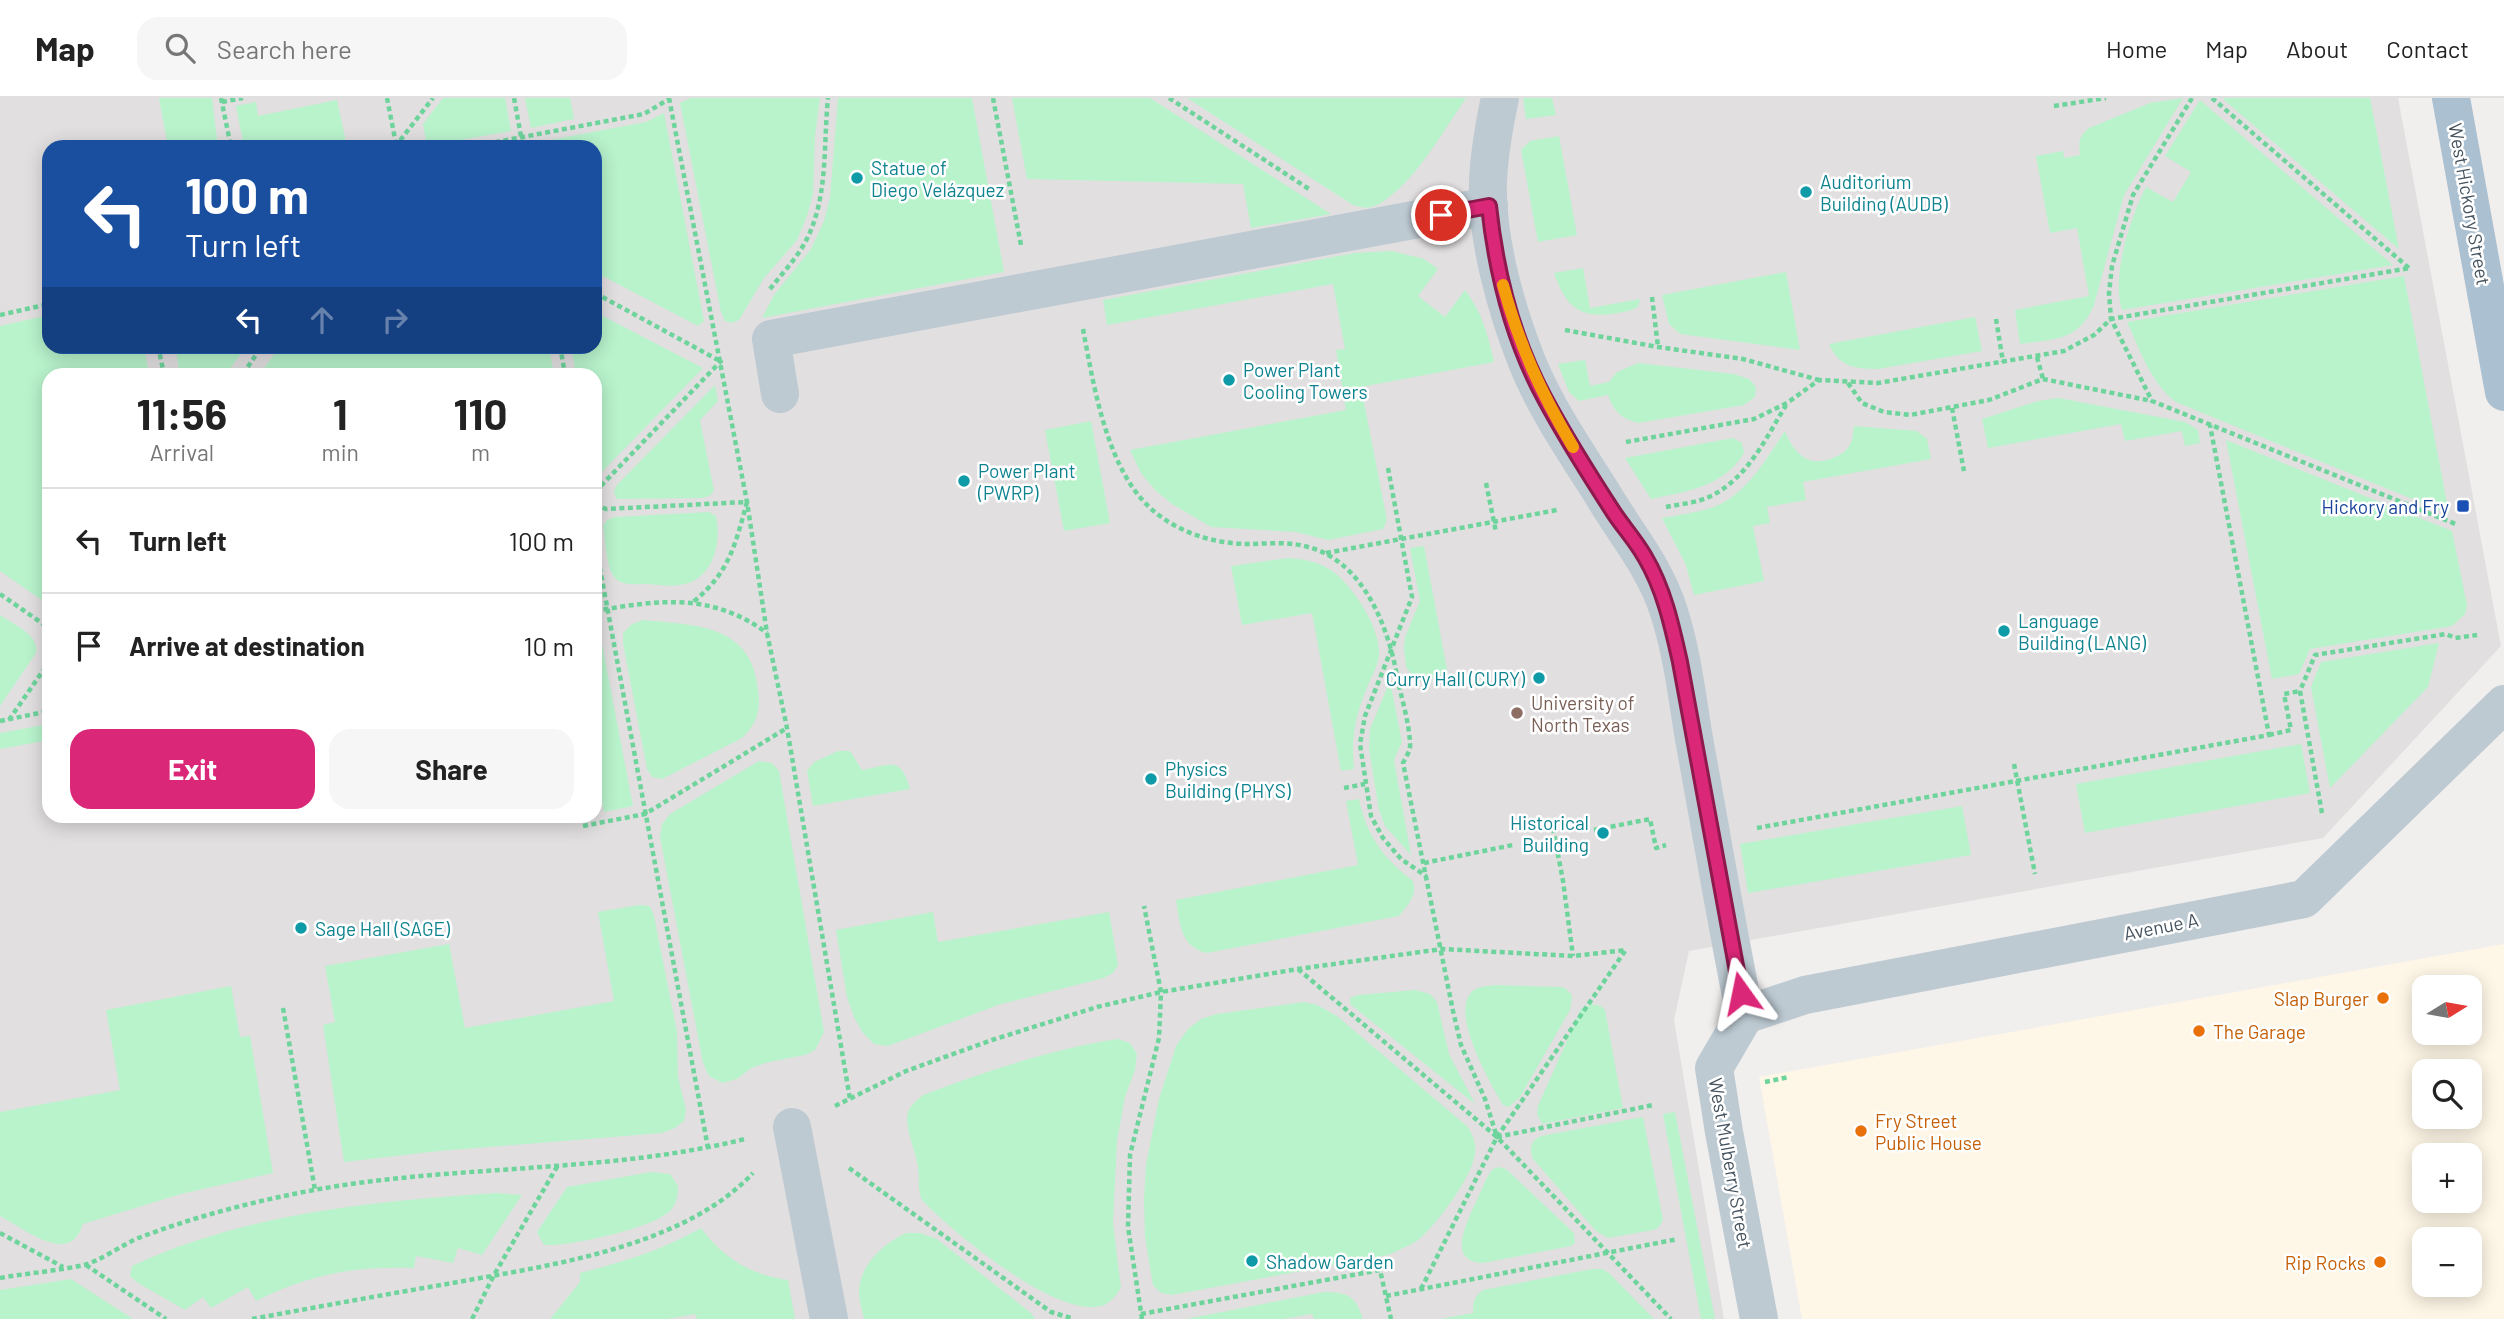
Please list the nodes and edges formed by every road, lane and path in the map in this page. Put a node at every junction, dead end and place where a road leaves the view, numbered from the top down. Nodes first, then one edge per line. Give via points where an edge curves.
1 (243, 98) edge
2 (387, 98) edge
3 (433, 98) edge
4 (514, 98) edge
5 (670, 98) edge
6 (828, 98) edge
7 (993, 98) edge
8 (1169, 98) edge
9 (1500, 98) edge
10 (2106, 98) edge
11 (2192, 98) edge
12 (2212, 98) edge
13 (2451, 98) edge
14 (222, 100) edge
15 (2054, 107) dead end
16 (521, 137) junction
17 (230, 140) edge
18 (394, 140) edge
19 (400, 140) edge
20 (506, 140) edge
21 (522, 140) edge
22 (1489, 206) junction
23 (1369, 228) junction
24 (1074, 283) junction
25 (1029, 291) junction
26 (765, 295) dead end
27 (602, 297) edge
28 (1652, 297) dead end
29 (42, 306) edge
30 (0, 315) edge
31 (1996, 319) dead end
32 (2111, 319) junction
33 (1513, 320) junction
34 (1658, 347) junction
35 (728, 352) dead end
36 (2037, 357) junction
37 (721, 361) junction
38 (2003, 362) junction
39 (2043, 379) junction
40 (1819, 380) junction
41 (1847, 382) junction
42 (2504, 392) edge
43 (780, 394) dead end
44 (2152, 401) junction
45 (1787, 403) junction
46 (1952, 408) junction
47 (2210, 425) junction
48 (1576, 451) junction
49 (1388, 468) dead end
50 (1964, 471) dead end
51 (1486, 484) dead end
52 (602, 485) edge
53 (747, 502) junction
54 (602, 507) edge
55 (1611, 509) junction
56 (1494, 521) junction
57 (2458, 526) dead end
58 (1496, 533) dead end
59 (1401, 539) junction
60 (1326, 553) junction
61 (602, 581) edge
62 (0, 594) edge
63 (693, 602) junction
64 (607, 609) junction
65 (602, 610) edge
66 (42, 623) edge
67 (766, 633) junction
68 (2477, 635) dead end
69 (1392, 648) junction
70 (42, 672) edge
71 (2300, 691) junction
72 (2504, 704) edge
73 (42, 713) edge
74 (9, 720) junction
75 (0, 721) edge
76 (787, 728) junction
77 (2269, 734) junction
78 (2014, 764) dead end
79 (2018, 780) junction
80 (1365, 784) junction
81 (1343, 788) dead end
82 (646, 814) junction
83 (2323, 819) dead end
84 (602, 822) edge
85 (599, 823) edge
86 (583, 826) dead end
87 (1553, 828) dead end
88 (1594, 830) dead end
89 (1712, 836) junction
90 (1513, 845) dead end
91 (1423, 863) junction
92 (2035, 874) dead end
93 (1427, 877) junction
94 (1144, 906) dead end
95 (1442, 949) junction
96 (1573, 956) junction
97 (1298, 969) junction
98 (1161, 992) junction
99 (283, 1008) dead end
100 (1745, 1015) junction
101 (1788, 1077) dead end
102 (1761, 1083) dead end
103 (850, 1099) junction
104 (1653, 1105) dead end
105 (792, 1127) junction
106 (1497, 1137) junction
107 (708, 1148) junction
108 (558, 1164) junction
109 (315, 1190) junction
110 (0, 1233) edge
111 (1678, 1239) dead end
112 (1607, 1253) junction
113 (86, 1265) junction
114 (64, 1268) junction
115 (494, 1275) junction
116 (0, 1278) edge
117 (1421, 1289) junction
118 (1386, 1296) junction
119 (1141, 1316) edge
120 (166, 1319) edge
121 (252, 1319) edge
122 (472, 1319) edge
123 (828, 1319) edge
124 (1074, 1319) edge
125 (1391, 1319) edge
126 (1671, 1319) edge
127 (1759, 1319) edge

1 - 14 path
2 - 18 path
3 - 19 path
4 - 16 path
5 - 16 path via 644,114
5 - 37 path
6 - 26 path via 816,216 803,246
7 - 25 path
8 - 23 path
9 - 22 street via 1492,136
10 - 15 path
11 - 32 path via 2133,195 2112,266
12 - 32 path via 2410,268
13 - 42 main road, West Hickory Street
14 - 17 path
16 - 20 path
16 - 21 path
22 - 23 street
22 - 33 street
23 - 24 street
24 - 25 street
24 - 60 path via 1099,407 1115,454 1133,487 1155,512 1206,540 1307,546
25 - 43 street via 771,339
27 - 37 path
28 - 34 path
29 - 30 path
31 - 38 path
32 - 36 path via 2094,335 2064,351
32 - 44 path
33 - 34 path
33 - 48 street via 1527,362
34 - 40 path via 1743,359
35 - 37 path
36 - 38 path
36 - 39 path
37 - 52 path
37 - 53 path
38 - 41 path via 1878,383
39 - 44 path
39 - 46 path via 1989,400
40 - 41 path
40 - 45 path
41 - 46 path via 1861,403 1884,412 1910,415
44 - 47 path
45 - 48 path via 1754,419
45 - 55 path via 1751,463 1724,489 1706,499
46 - 50 path
47 - 57 path
47 - 77 path
48 - 55 street
49 - 59 path
51 - 56 path
53 - 54 path
53 - 63 path via 728,561 712,586
53 - 67 path
55 - 56 path
55 - 89 street via 1645,558 1668,610
56 - 58 path
56 - 59 path
59 - 60 path
59 - 69 path via 1412,597
60 - 69 path via 1370,600
61 - 64 path
62 - 66 path
63 - 64 path
63 - 67 path via 746,618
64 - 65 path
64 - 82 path
67 - 76 path
68 - 71 path via 2455,638 2446,634 2315,655
69 - 80 path via 1365,716 1360,744
69 - 91 path via 1411,746 1403,763
70 - 74 path
71 - 77 path via 2284,694 2291,730
71 - 83 path
72 - 100 street, Avenue A via 2304,899 1805,995
73 - 74 path
74 - 75 path
76 - 82 path
76 - 103 path
77 - 79 path
78 - 79 path
79 - 89 path
79 - 92 path
80 - 81 path
80 - 93 path via 1371,816 1383,838 1401,859
82 - 84 path
82 - 107 path
85 - 86 path
87 - 96 path
88 - 89 path via 1650,819 1656,848
89 - 100 street
90 - 91 path
91 - 93 path
93 - 95 path
94 - 98 path
95 - 96 path
95 - 97 path
95 - 106 path via 1461,1045
96 - 106 path via 1626,950
97 - 98 path
97 - 106 path
98 - 103 path via 992,1040 906,1071
98 - 119 path via 1159,1038 1130,1155 1128,1227
99 - 109 path
100 - 127 street, West Mulberry Street via 1714,1068
101 - 102 path
103 - 105 path
104 - 106 path
105 - 107 path
105 - 115 path via 742,1184 684,1222 594,1256
105 - 123 street
105 - 124 path via 1051,1312
106 - 112 path
106 - 117 path
107 - 108 path
108 - 109 path
108 - 115 path
109 - 113 path via 191,1220 138,1238
110 - 114 path
111 - 112 path
112 - 117 path
112 - 126 path
113 - 114 path
113 - 120 path
114 - 116 path
115 - 121 path
115 - 122 path
117 - 118 path
118 - 119 path via 1380,1270
118 - 125 path

